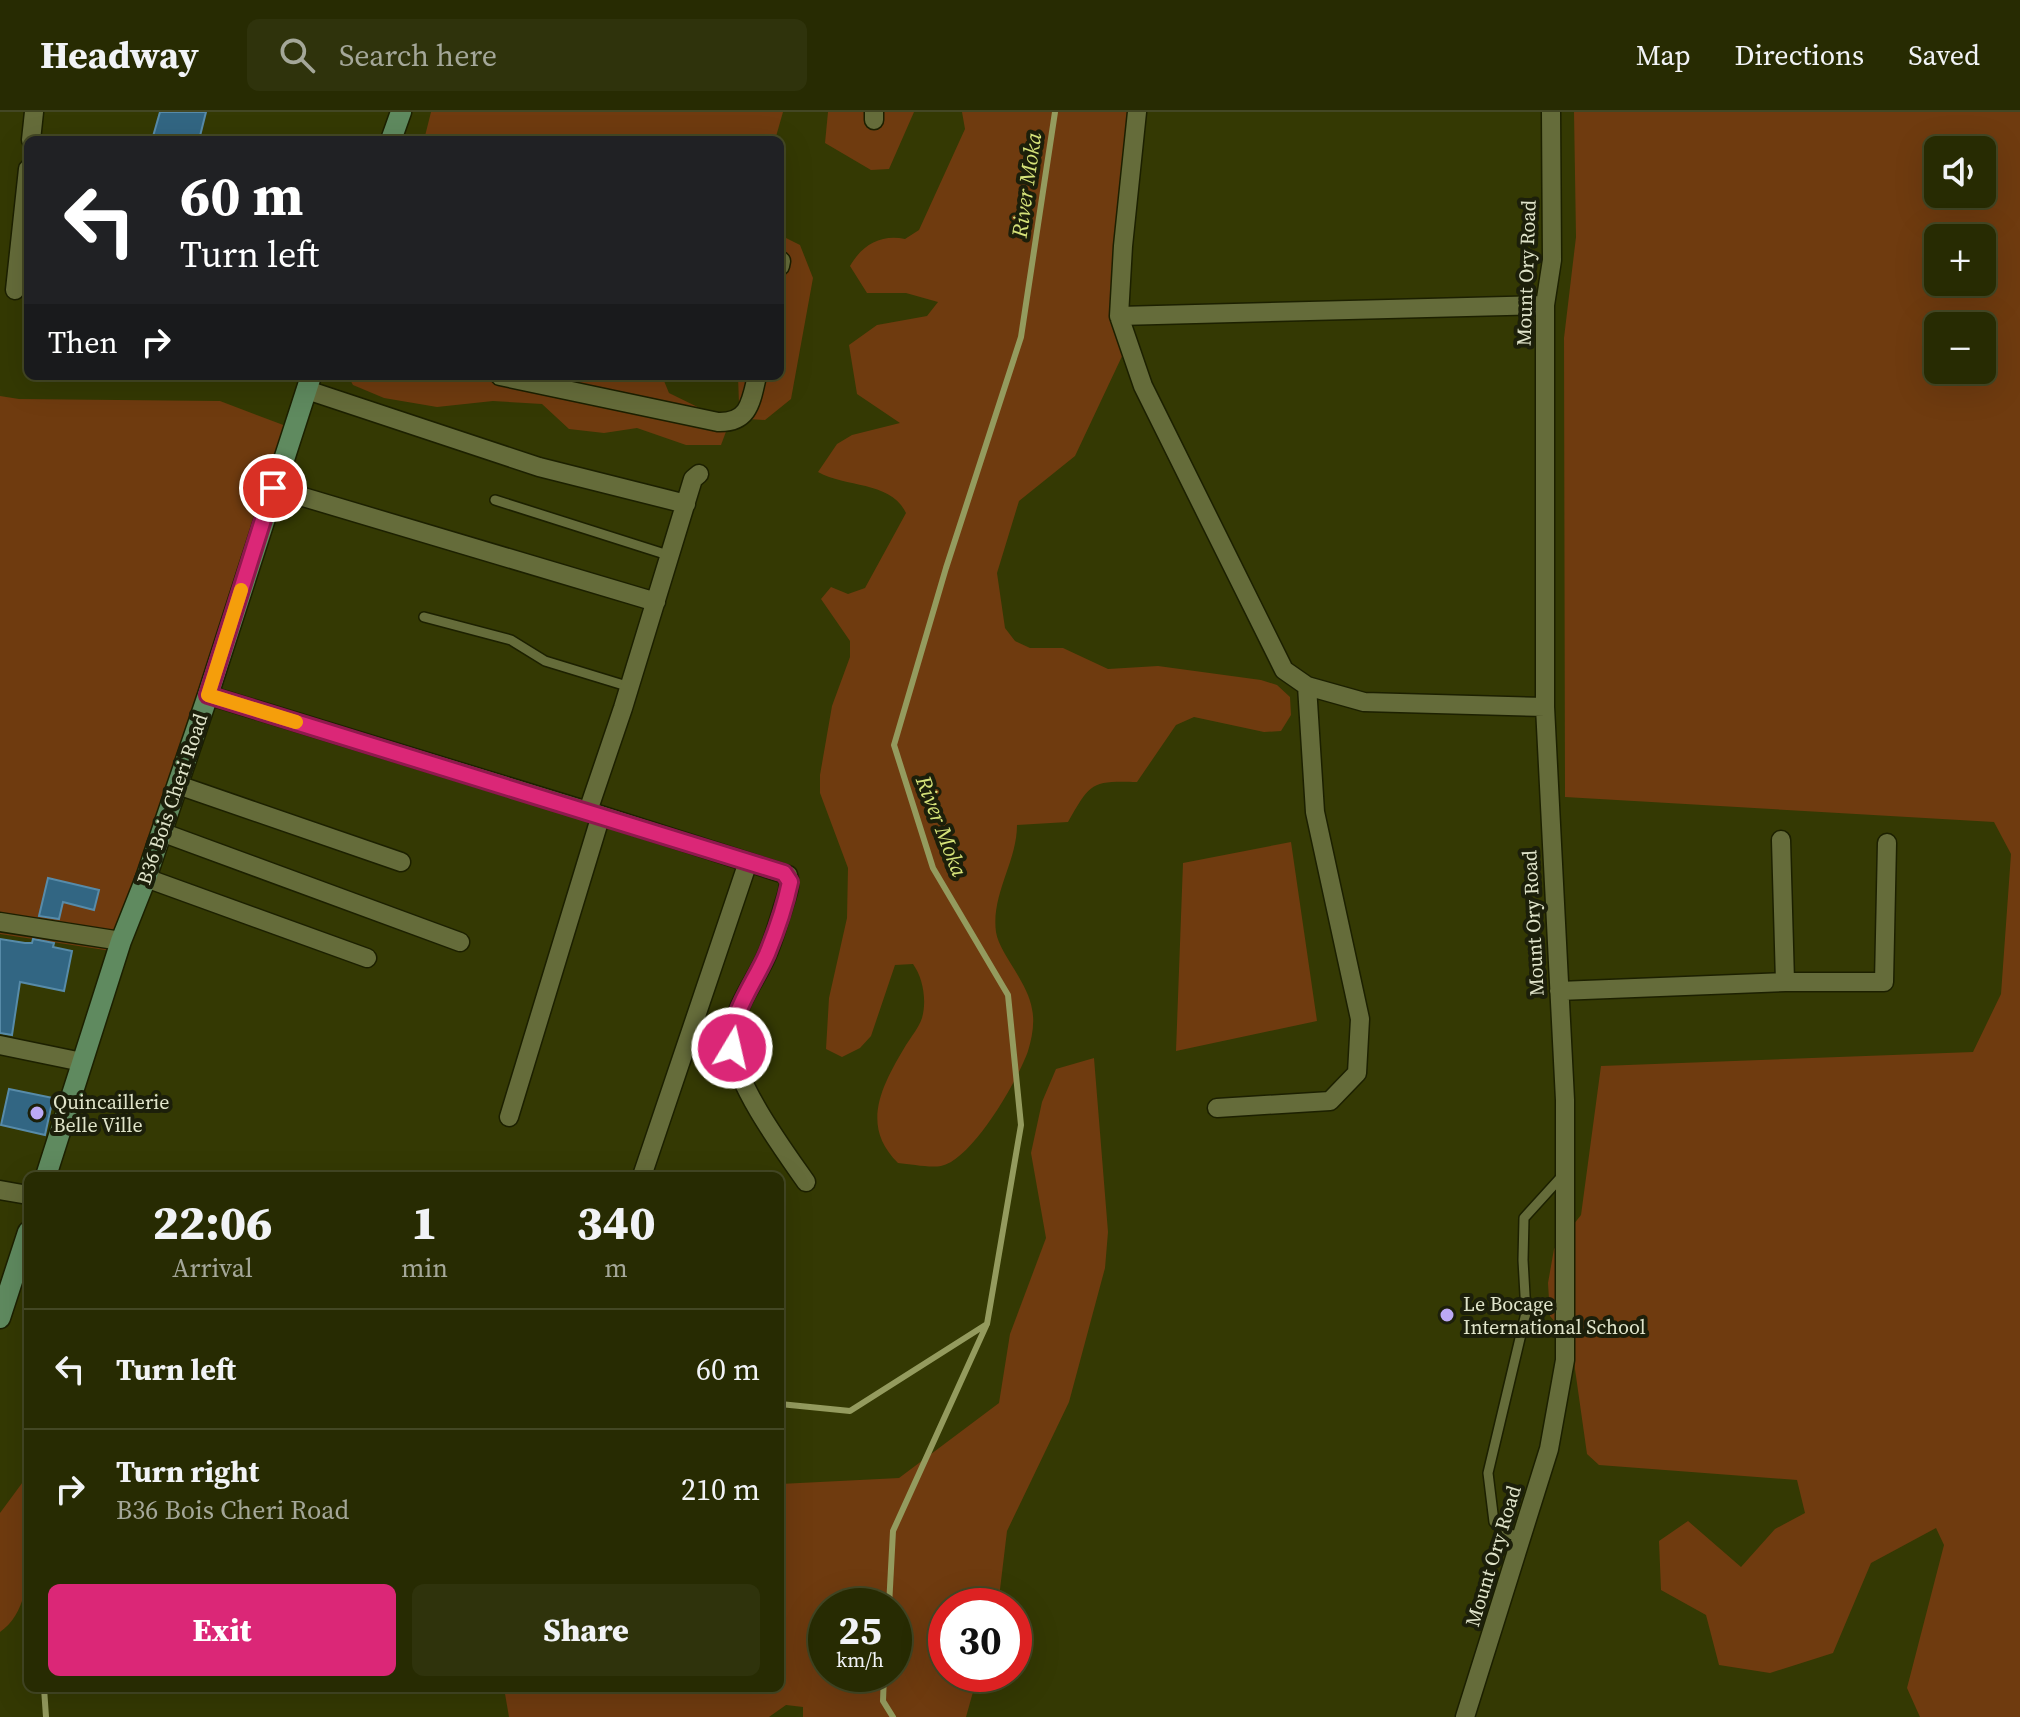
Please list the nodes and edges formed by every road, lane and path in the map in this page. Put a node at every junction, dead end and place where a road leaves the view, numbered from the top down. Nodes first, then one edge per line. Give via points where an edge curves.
1 (34, 112) edge
2 (401, 112) edge
3 (1137, 112) edge
4 (1551, 112) edge
5 (31, 136) edge
6 (392, 136) edge
7 (24, 208) edge
8 (15, 290) dead end
9 (1545, 305) junction
10 (1119, 316) junction
11 (521, 380) edge
12 (756, 380) edge
13 (309, 383) edge
14 (699, 474) dead end
15 (273, 488) junction
16 (495, 500) dead end
17 (686, 504) junction
18 (671, 556) junction
19 (656, 602) junction
20 (424, 617) dead end
21 (1307, 686) junction
22 (630, 687) junction
23 (208, 695) junction
24 (1545, 707) junction
25 (178, 785) junction
26 (595, 813) junction
27 (161, 832) junction
28 (1781, 840) dead end
29 (1887, 843) dead end
30 (401, 862) dead end
31 (748, 862) junction
32 (146, 878) junction
33 (0, 922) edge
34 (121, 941) junction
35 (460, 942) dead end
36 (367, 958) dead end
37 (1785, 982) junction
38 (1559, 991) junction
39 (0, 1045) edge
40 (82, 1062) junction
41 (1217, 1108) dead end
42 (509, 1117) dead end
43 (47, 1172) edge
44 (643, 1172) edge
45 (1565, 1172) junction
46 (806, 1182) dead end
47 (0, 1190) edge
48 (24, 1194) edge
49 (24, 1244) edge
50 (0, 1318) edge
51 (1523, 1536) junction
52 (1465, 1717) edge

1 - 5 street
2 - 6 main road
3 - 10 street
4 - 9 street, Mount Ory Road via 1552,260
7 - 8 street
9 - 10 street
9 - 24 street, Mount Ory Road
10 - 21 street via 1143,386 1284,670
11 - 12 street via 718,422 744,414
13 - 15 main road, B36 Bois Cheri Road
13 - 17 street via 539,467
14 - 17 street
15 - 19 street
15 - 23 main road, B36 Bois Cheri Road
16 - 18 lane
17 - 18 street
18 - 19 street
19 - 22 street
20 - 22 lane via 511,640 545,661
21 - 24 street via 1364,702
21 - 41 street via 1315,812 1360,1019 1357,1073 1330,1101
22 - 26 street
23 - 25 main road, B36 Bois Cheri Road
23 - 26 street
24 - 38 street, Mount Ory Road
25 - 27 main road, B36 Bois Cheri Road
25 - 30 street
26 - 31 street
26 - 42 street
27 - 32 main road, B36 Bois Cheri Road
27 - 35 street
28 - 37 street
29 - 37 street via 1884,982
31 - 44 street
31 - 46 street via 784,873 790,882 766,956 735,1017 732,1048 743,1080
32 - 34 main road, B36 Bois Cheri Road
32 - 36 street
33 - 34 street
34 - 40 main road, B36 Bois Cheri Road
37 - 38 street
38 - 45 street, Mount Ory Road
39 - 40 street
40 - 43 main road, B36 Bois Cheri Road
45 - 51 street, Mount Ory Road via 1565,1360 1549,1449
45 - 51 lane via 1524,1218 1526,1313 1488,1473 1494,1522 1507,1534
47 - 48 street
49 - 50 main road
51 - 52 street, Mount Ory Road

